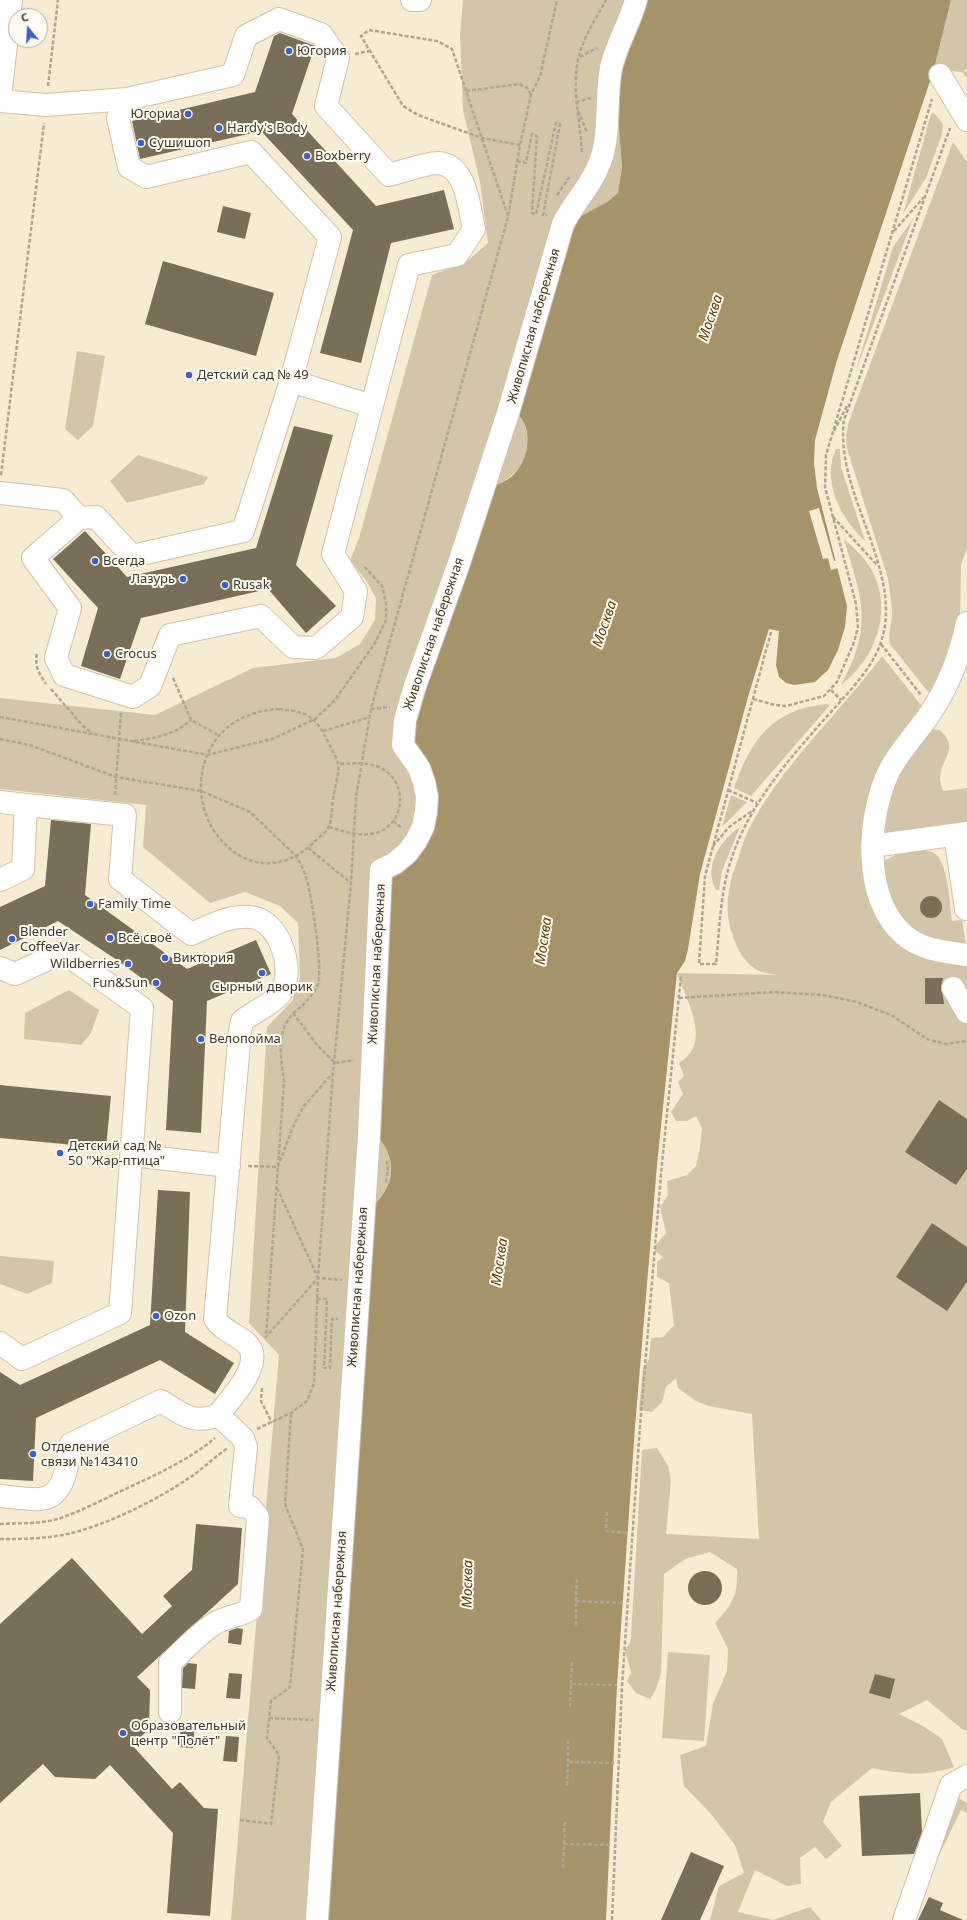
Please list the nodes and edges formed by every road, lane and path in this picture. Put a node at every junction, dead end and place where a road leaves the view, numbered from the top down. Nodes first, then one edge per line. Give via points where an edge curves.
1 (11, 0) edge
2 (58, 0) edge
3 (412, 0) edge
4 (420, 0) edge
5 (557, 0) edge
6 (606, 0) edge
7 (636, 0) edge
8 (2, 68) edge
9 (937, 83) joint
10 (466, 91) junction
11 (531, 95) junction
12 (0, 98) edge
13 (127, 99) junction
14 (0, 101) edge
15 (46, 105) junction
16 (959, 123) edge
17 (482, 138) junction
18 (520, 146) junction
19 (582, 153) dead end
20 (517, 161) junction
21 (574, 171) dead end
22 (567, 188) dead end
23 (563, 194) dead end
24 (925, 196) junction
25 (555, 198) dead end
26 (550, 210) dead end
27 (508, 217) junction
28 (892, 233) junction
29 (291, 381) junction
30 (853, 395) junction
31 (372, 406) junction
32 (831, 437) junction
33 (0, 480) edge
34 (0, 493) edge
35 (832, 515) junction
36 (79, 518) junction
37 (359, 561) dead end
38 (878, 567) junction
39 (967, 623) edge
40 (771, 632) dead end
41 (881, 644) junction
42 (964, 648) edge
43 (163, 654) junction
44 (831, 690) junction
45 (122, 693) junction
46 (753, 699) junction
47 (841, 700) junction
48 (932, 710) junction
49 (0, 718) edge
50 (370, 718) junction
51 (315, 719) junction
52 (191, 720) junction
53 (323, 732) junction
54 (220, 736) junction
55 (0, 739) edge
56 (119, 739) junction
57 (131, 742) junction
58 (207, 755) junction
59 (361, 763) junction
60 (338, 764) junction
61 (116, 777) junction
62 (728, 790) junction
63 (200, 791) junction
64 (0, 802) edge
65 (757, 803) junction
66 (26, 805) junction
67 (753, 811) junction
68 (114, 813) junction
69 (329, 827) junction
70 (354, 834) junction
71 (961, 834) edge
72 (872, 846) junction
73 (308, 848) junction
74 (712, 848) junction
75 (296, 856) junction
76 (0, 880) edge
77 (351, 883) junction
78 (966, 909) dead end
79 (967, 955) edge
80 (0, 968) edge
81 (681, 976) dead end
82 (953, 988) dead end
83 (679, 998) junction
84 (967, 1012) edge
85 (293, 1013) junction
86 (967, 1041) edge
87 (335, 1063) junction
88 (333, 1073) junction
89 (132, 1155) junction
90 (229, 1166) junction
91 (278, 1166) junction
92 (276, 1186) junction
93 (318, 1278) junction
94 (358, 1281) junction
95 (317, 1298) junction
96 (338, 1327) dead end
97 (0, 1342) edge
98 (261, 1345) junction
99 (262, 1387) dead end
100 (291, 1413) junction
101 (272, 1423) junction
102 (230, 1426) junction
103 (0, 1496) edge
104 (607, 1512) dead end
105 (0, 1524) edge
106 (628, 1532) dead end
107 (0, 1539) edge
108 (577, 1578) dead end
109 (576, 1601) junction
110 (623, 1603) dead end
111 (576, 1625) dead end
112 (572, 1661) dead end
113 (571, 1684) junction
114 (617, 1685) dead end
115 (570, 1707) dead end
116 (170, 1712) dead end
117 (269, 1718) junction
118 (330, 1720) junction
119 (568, 1739) dead end
120 (568, 1762) junction
121 (614, 1763) dead end
122 (967, 1776) edge
123 (567, 1785) dead end
124 (240, 1820) dead end
125 (565, 1821) dead end
126 (564, 1844) junction
127 (610, 1845) dead end
128 (564, 1868) dead end
129 (317, 1920) edge
130 (612, 1920) edge
131 (904, 1920) edge

1 - 8 street
2 - 15 path
3 - 4 street
5 - 11 path via 540,76
6 - 19 path via 582,47 576,75 576,102
7 - 94 street, Живописная набережная via 611,69 601,161 563,224 508,413 405,720 403,745 424,782 426,812 423,827 407,853 381,870 369,1135
8 - 12 street
9 - 16 street
9 - 28 path
10 - 11 path via 519,84 527,88
10 - 17 path
10 - 17 path via 452,49 437,41 369,30 361,36 403,106 418,115
11 - 18 path
13 - 15 street
13 - 29 street via 118,118 129,167 146,177 251,152 330,237
13 - 31 street via 233,75 246,36 279,19 321,34 338,58 326,106 388,175 439,163 452,167 462,180 474,229 457,255 409,266
14 - 15 street
15 - 33 path
16 - 24 path
17 - 18 path
17 - 27 path
18 - 20 path
20 - 26 path via 526,163 532,134 537,136 532,213 536,214 556,123 560,124 543,215 547,216
20 - 27 path
21 - 25 path
22 - 23 path
24 - 28 path
24 - 30 path
27 - 50 path
28 - 32 path
29 - 31 street
29 - 36 street via 243,531 132,556 96,517
30 - 32 path
30 - 38 path via 844,420 843,449
31 - 43 street via 333,554 356,591 352,617 316,648 293,647 262,616 170,635
32 - 35 path via 825,487
34 - 36 street via 63,500
35 - 38 path
35 - 44 path via 858,616 858,627 849,656
36 - 45 street via 33,558 70,608 56,658 64,675
37 - 51 path via 382,586 386,620 375,643 335,700
38 - 41 path via 886,598
39 - 42 street
40 - 46 path
41 - 47 path via 867,668
41 - 48 path
42 - 48 street
43 - 45 street via 150,686 133,697
43 - 52 path
44 - 46 path via 815,699 786,706
44 - 47 path
45 - 56 path
46 - 62 path
47 - 65 path via 778,773
48 - 72 street via 889,771 877,800
49 - 56 path
50 - 53 path
50 - 59 path
51 - 53 path
51 - 54 path via 293,710 264,710 238,721
51 - 58 path via 272,739
52 - 54 path
52 - 57 path via 184,727 161,736
53 - 60 path
54 - 58 path
55 - 61 path via 30,745
56 - 57 path
56 - 61 path
57 - 58 path
58 - 63 path
59 - 60 path
59 - 70 path
59 - 70 path via 379,767 394,778 400,795 400,804 398,813 387,827 370,834
60 - 69 path
61 - 63 path
61 - 68 path
62 - 65 path
62 - 74 path
63 - 75 path via 250,812
63 - 75 path via 208,822 216,834 237,854 264,864
64 - 66 street
65 - 67 path
66 - 68 street
66 - 76 street via 23,869
67 - 74 path via 729,827
67 - 74 path via 728,873 716,964 699,964 703,890
68 - 90 street via 125,815 120,879 191,934 223,920 252,916 267,924 283,949 288,966 280,994 242,1021
69 - 70 path
69 - 73 path
70 - 77 path
71 - 72 street
71 - 78 street
72 - 79 street via 879,896 891,920 904,935 919,945
73 - 75 path
73 - 77 path
75 - 85 path via 308,883 318,958 318,983 308,1001
77 - 87 path
80 - 89 street via 15,974 63,952 142,1008
81 - 83 path
82 - 84 street
83 - 86 path via 773,992 823,994 857,1002 893,1016 927,1039 944,1044
83 - 130 path via 662,1163 640,1434 622,1686
85 - 87 path via 318,1046
85 - 91 path via 284,1027 280,1040 284,1081
87 - 88 path
88 - 91 path via 303,1107
88 - 93 path
89 - 90 street
89 - 97 street via 120,1313 22,1359
90 - 91 path
90 - 98 street via 215,1319 220,1326 248,1344
91 - 92 path
92 - 93 path
92 - 98 path
93 - 94 path
93 - 95 path
93 - 98 path
94 - 118 street, Живописная набережная
95 - 96 path via 327,1299 324,1368 330,1368 332,1319 338,1319
95 - 100 path via 314,1383 307,1401
98 - 102 street
99 - 101 path via 261,1401
100 - 101 path
100 - 117 path via 284,1504 303,1549 290,1687 271,1701
101 - 102 path via 254,1431
102 - 103 street via 196,1420 161,1401 71,1444 62,1484 52,1494 41,1499
102 - 105 path via 180,1463 58,1519
102 - 107 path via 218,1454 190,1478 165,1494 107,1520 67,1534 36,1539
102 - 116 street via 246,1447 240,1506 250,1507 258,1517 250,1609 244,1614 213,1624 170,1663
104 - 106 path via 606,1531
108 - 109 path
109 - 110 path
109 - 111 path
112 - 113 path
113 - 114 path
113 - 115 path
117 - 118 path
117 - 124 path via 267,1738 278,1755 271,1824
118 - 129 street, Живописная набережная
119 - 120 path
120 - 121 path
120 - 123 path
122 - 131 street via 951,1785
125 - 126 path
126 - 127 path
126 - 128 path

